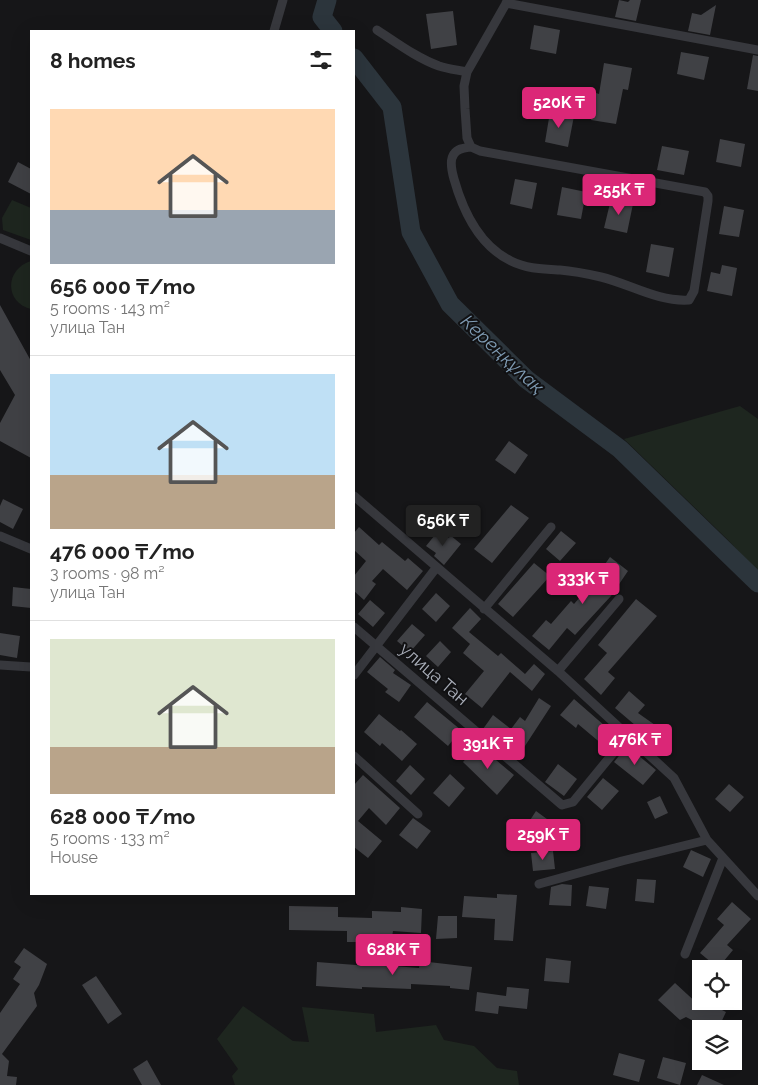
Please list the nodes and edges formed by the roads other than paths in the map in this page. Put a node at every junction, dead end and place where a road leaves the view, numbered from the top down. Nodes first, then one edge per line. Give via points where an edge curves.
1 (283, 0) edge
2 (507, 2) edge
3 (274, 30) edge
4 (377, 30) dead end
5 (758, 50) edge
6 (467, 72) junction
7 (471, 147) junction
8 (0, 238) edge
9 (30, 251) edge
10 (355, 497) edge
11 (552, 527) dead end
12 (0, 536) edge
13 (30, 549) edge
14 (436, 568) junction
15 (619, 600) dead end
16 (484, 609) junction
17 (355, 628) edge
18 (376, 646) junction
19 (0, 664) edge
20 (30, 667) edge
21 (558, 671) junction
22 (355, 674) edge
23 (628, 735) junction
24 (355, 757) edge
25 (418, 814) dead end
26 (707, 840) junction
27 (723, 858) junction
28 (538, 884) dead end
29 (758, 896) edge
30 (685, 954) dead end

1 - 3 street
2 - 5 street
2 - 6 street
4 - 6 street via 419,57
6 - 7 street via 465,109 467,138
7 - 7 street via 540,163 705,192 708,201 694,291 689,300 652,294 596,276 528,267 499,254 475,228 461,203 453,174 454,154
8 - 9 street
10 - 14 street
11 - 16 street
12 - 13 street
14 - 16 street
14 - 18 street, улица Тан
15 - 21 street
16 - 21 street
17 - 18 street, улица Тан
18 - 22 street, улица Тан
18 - 23 street, улица Тан via 562,805 573,802
19 - 20 street
21 - 23 street
23 - 26 street via 674,778
24 - 25 street
26 - 27 street
26 - 28 street
27 - 29 street
27 - 30 street

